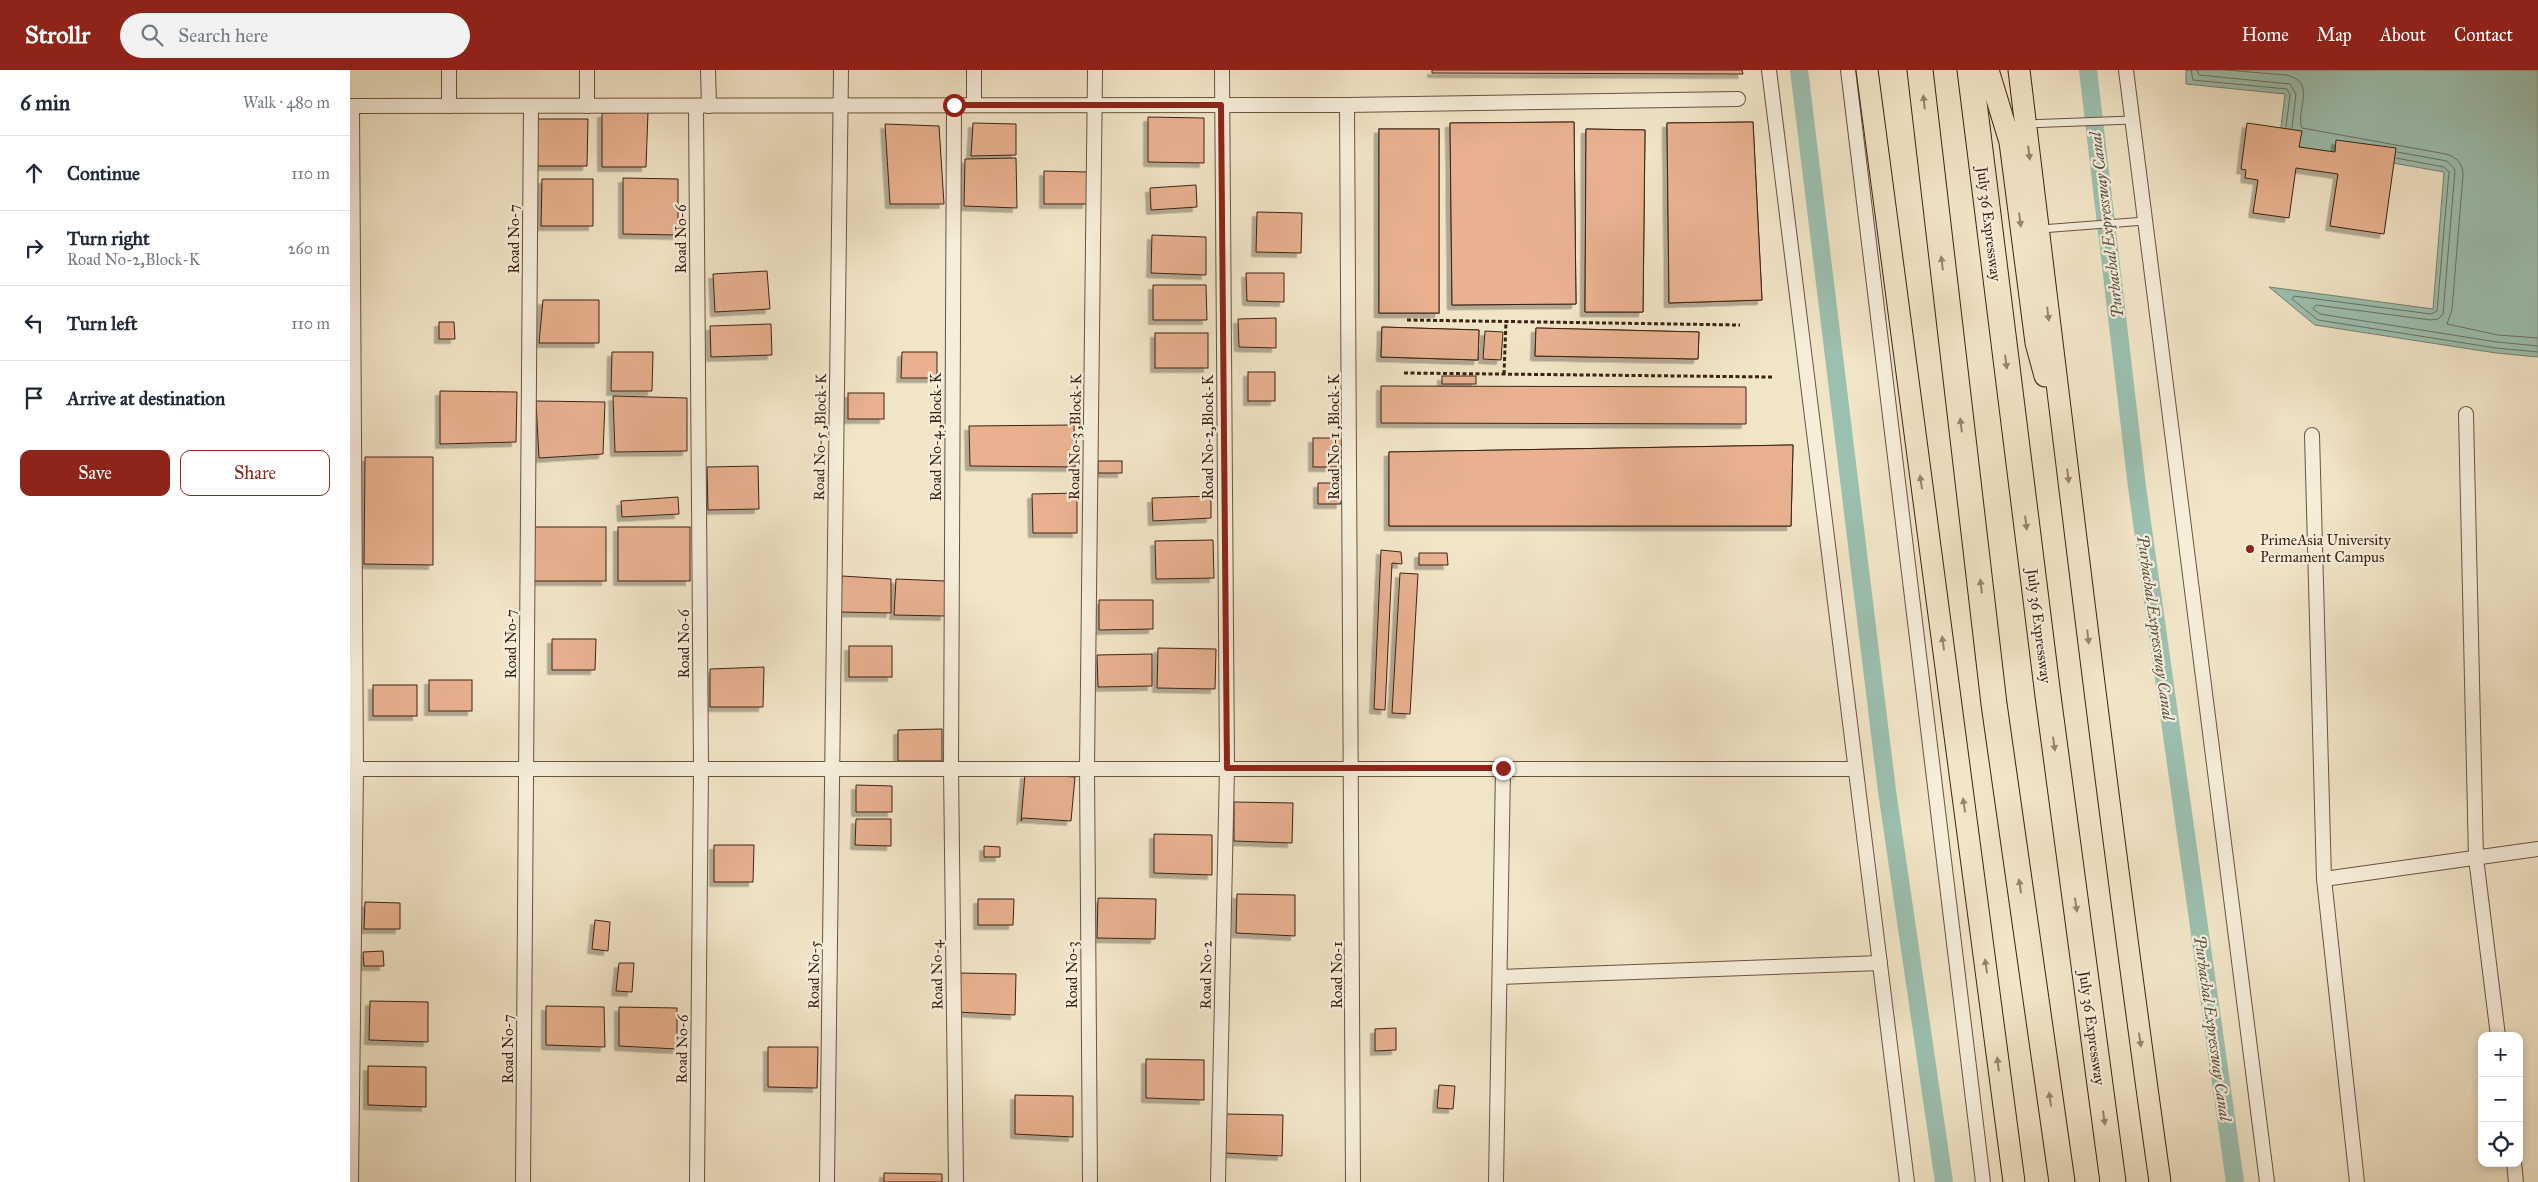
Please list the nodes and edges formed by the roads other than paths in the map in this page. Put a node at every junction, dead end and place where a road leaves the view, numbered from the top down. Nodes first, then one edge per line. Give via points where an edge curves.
1 (449, 70) edge
2 (587, 70) edge
3 (708, 70) edge
4 (840, 70) edge
5 (974, 70) edge
6 (1096, 70) edge
7 (1222, 70) edge
8 (1769, 70) edge
9 (1848, 70) edge
10 (1867, 70) edge
11 (1920, 70) edge
12 (1970, 70) edge
13 (1988, 70) edge
14 (2019, 70) edge
15 (2126, 70) edge
16 (1738, 99) dead end
17 (954, 105) junction
18 (974, 105) junction
19 (1095, 105) junction
20 (1221, 105) junction
21 (1347, 105) junction
22 (351, 106) edge
23 (449, 106) junction
24 (531, 106) junction
25 (587, 106) junction
26 (702, 106) junction
27 (841, 106) junction
28 (2132, 120) junction
29 (2026, 124) junction
30 (2145, 221) junction
31 (2038, 229) junction
32 (2059, 400) junction
33 (2466, 414) dead end
34 (2312, 435) dead end
35 (526, 768) junction
36 (833, 768) junction
37 (951, 768) junction
38 (1087, 768) junction
39 (1227, 768) junction
40 (1352, 768) junction
41 (1503, 768) junction
42 (353, 769) edge
43 (701, 769) junction
44 (1856, 769) junction
45 (2538, 849) edge
46 (2476, 858) junction
47 (2324, 879) junction
48 (1880, 963) junction
49 (1500, 977) junction
50 (2498, 1032) edge
51 (2514, 1167) edge
52 (352, 1182) edge
53 (523, 1182) edge
54 (697, 1182) edge
55 (827, 1182) edge
56 (956, 1182) edge
57 (1090, 1182) edge
58 (1218, 1182) edge
59 (1353, 1182) edge
60 (1496, 1182) edge
61 (1907, 1182) edge
62 (1983, 1182) edge
63 (2014, 1182) edge
64 (2062, 1182) edge
65 (2113, 1182) edge
66 (2160, 1182) edge
67 (2267, 1182) edge
68 (2357, 1182) edge
69 (2516, 1182) edge

1 - 23 street
2 - 25 street
3 - 26 street, Road No-6
4 - 27 street, Road No-5 ,Block-K
5 - 18 street
6 - 19 street, Road No-3 ,Block-K
7 - 20 street, Road No-2,Block-K
8 - 44 street
9 - 62 street
63 -> 10 main road
64 -> 11 highway via 1994,704
12 -> 65 highway, July 36 Expressway
13 -> 32 main road via 2010,142 2036,343 2046,381
14 - 29 main road
15 - 28 street
16 - 21 street
17 - 18 street
17 - 27 street
17 - 37 street, Road No-4 ,Block-K
18 - 19 street
19 - 20 street
19 - 38 street, Road No-3 ,Block-K
20 - 21 street
20 - 39 street, Road No-2,Block-K
21 - 40 street, Road No-1 ,Block-K
22 - 23 street
22 - 42 street
23 - 24 street
24 - 25 street
24 - 35 street, Road No-7
25 - 26 street
26 - 27 street
26 - 43 street, Road No-6
27 - 36 street, Road No-5 ,Block-K
28 - 29 lane
28 - 30 street
29 -> 31 main road
30 - 31 lane
30 - 67 street
31 -> 32 main road
32 -> 66 main road
33 - 46 street
34 - 47 street
35 - 42 street
35 - 43 street
35 - 53 street, Road No-7
36 - 37 street
36 - 43 street
36 - 55 street, Road No-5
37 - 38 street
37 - 56 street, Road No-4
38 - 39 street
38 - 57 street, Road No-3
39 - 40 street
39 - 58 street, Road No-2
40 - 41 street
40 - 59 street, Road No-1
41 - 44 street
41 - 49 street
42 - 52 street
43 - 54 street, Road No-6
44 - 48 street
45 - 46 street
46 - 47 street
46 - 50 street
47 - 68 street
48 - 49 street
48 - 61 street
49 - 60 street
51 - 69 street

